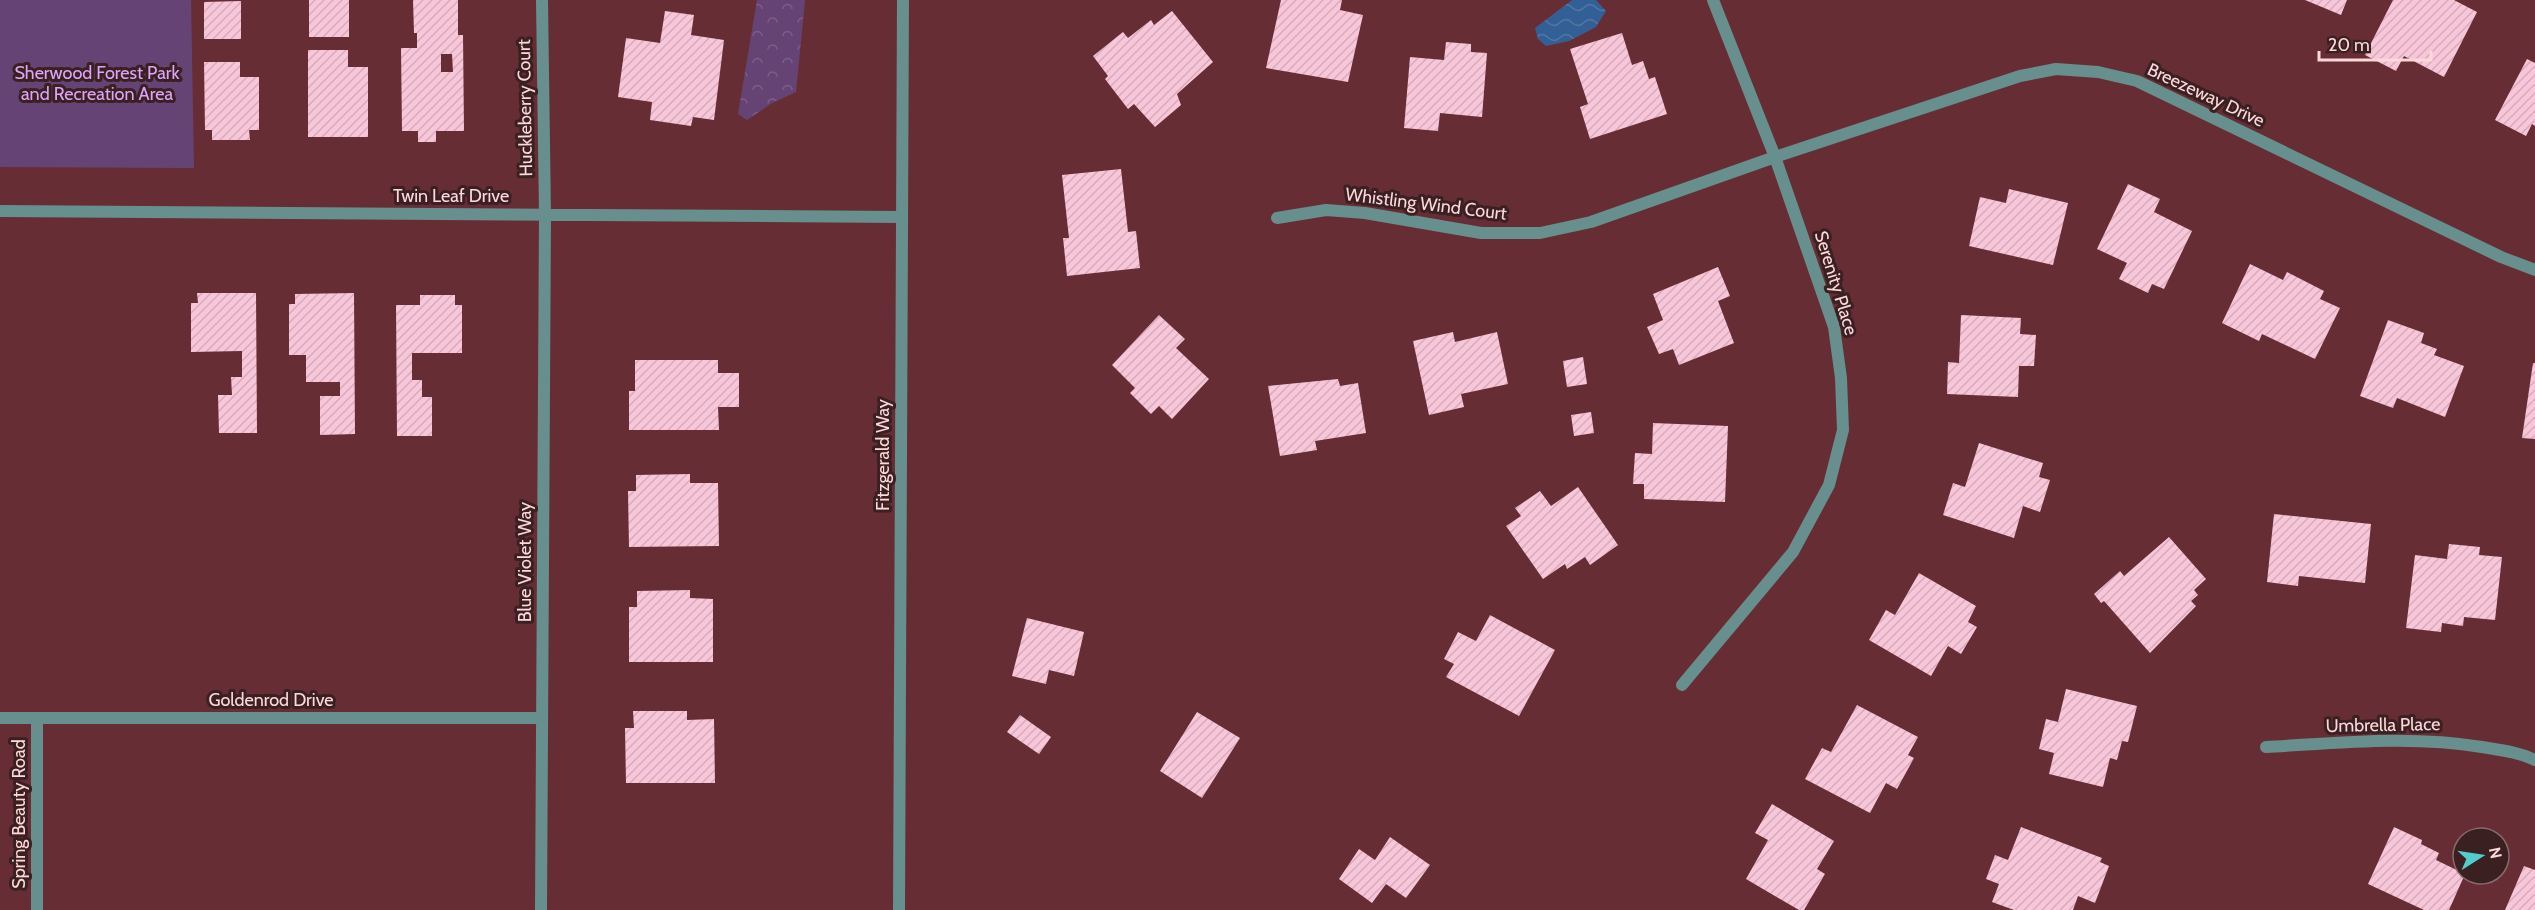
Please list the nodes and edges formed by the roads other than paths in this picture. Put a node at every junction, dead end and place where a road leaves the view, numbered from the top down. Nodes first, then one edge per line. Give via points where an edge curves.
1 (542, 0) edge
2 (903, 0) edge
3 (1713, 0) edge
4 (1775, 157) junction
5 (0, 211) edge
6 (544, 215) junction
7 (902, 217) junction
8 (1277, 218) dead end
9 (2535, 270) edge
10 (1682, 685) dead end
11 (0, 718) edge
12 (37, 718) junction
13 (542, 718) junction
14 (2266, 747) dead end
15 (2535, 760) edge
16 (37, 910) edge
17 (541, 910) edge
18 (899, 910) edge

1 - 6 street, Huckleberry Court
2 - 7 street, Fitzgerald Way
3 - 4 street, Serenity Place
4 - 8 street, Whistling Wind Court via 1591,222 1540,233 1481,233 1326,210
4 - 9 street, Breezeway Drive via 2020,76 2056,69 2098,72 2137,81
4 - 10 street, Serenity Place via 1834,327 1843,430 1829,485 1793,552
5 - 6 street, Twin Leaf Drive
6 - 7 street, Twin Leaf Drive
6 - 13 street, Blue Violet Way
7 - 18 street, Fitzgerald Way
11 - 12 street, Goldenrod Drive
12 - 13 street, Goldenrod Drive
12 - 16 street, Spring Beauty Road
13 - 17 street, Blue Violet Way
14 - 15 street, Umbrella Place via 2393,739 2454,742 2520,753

